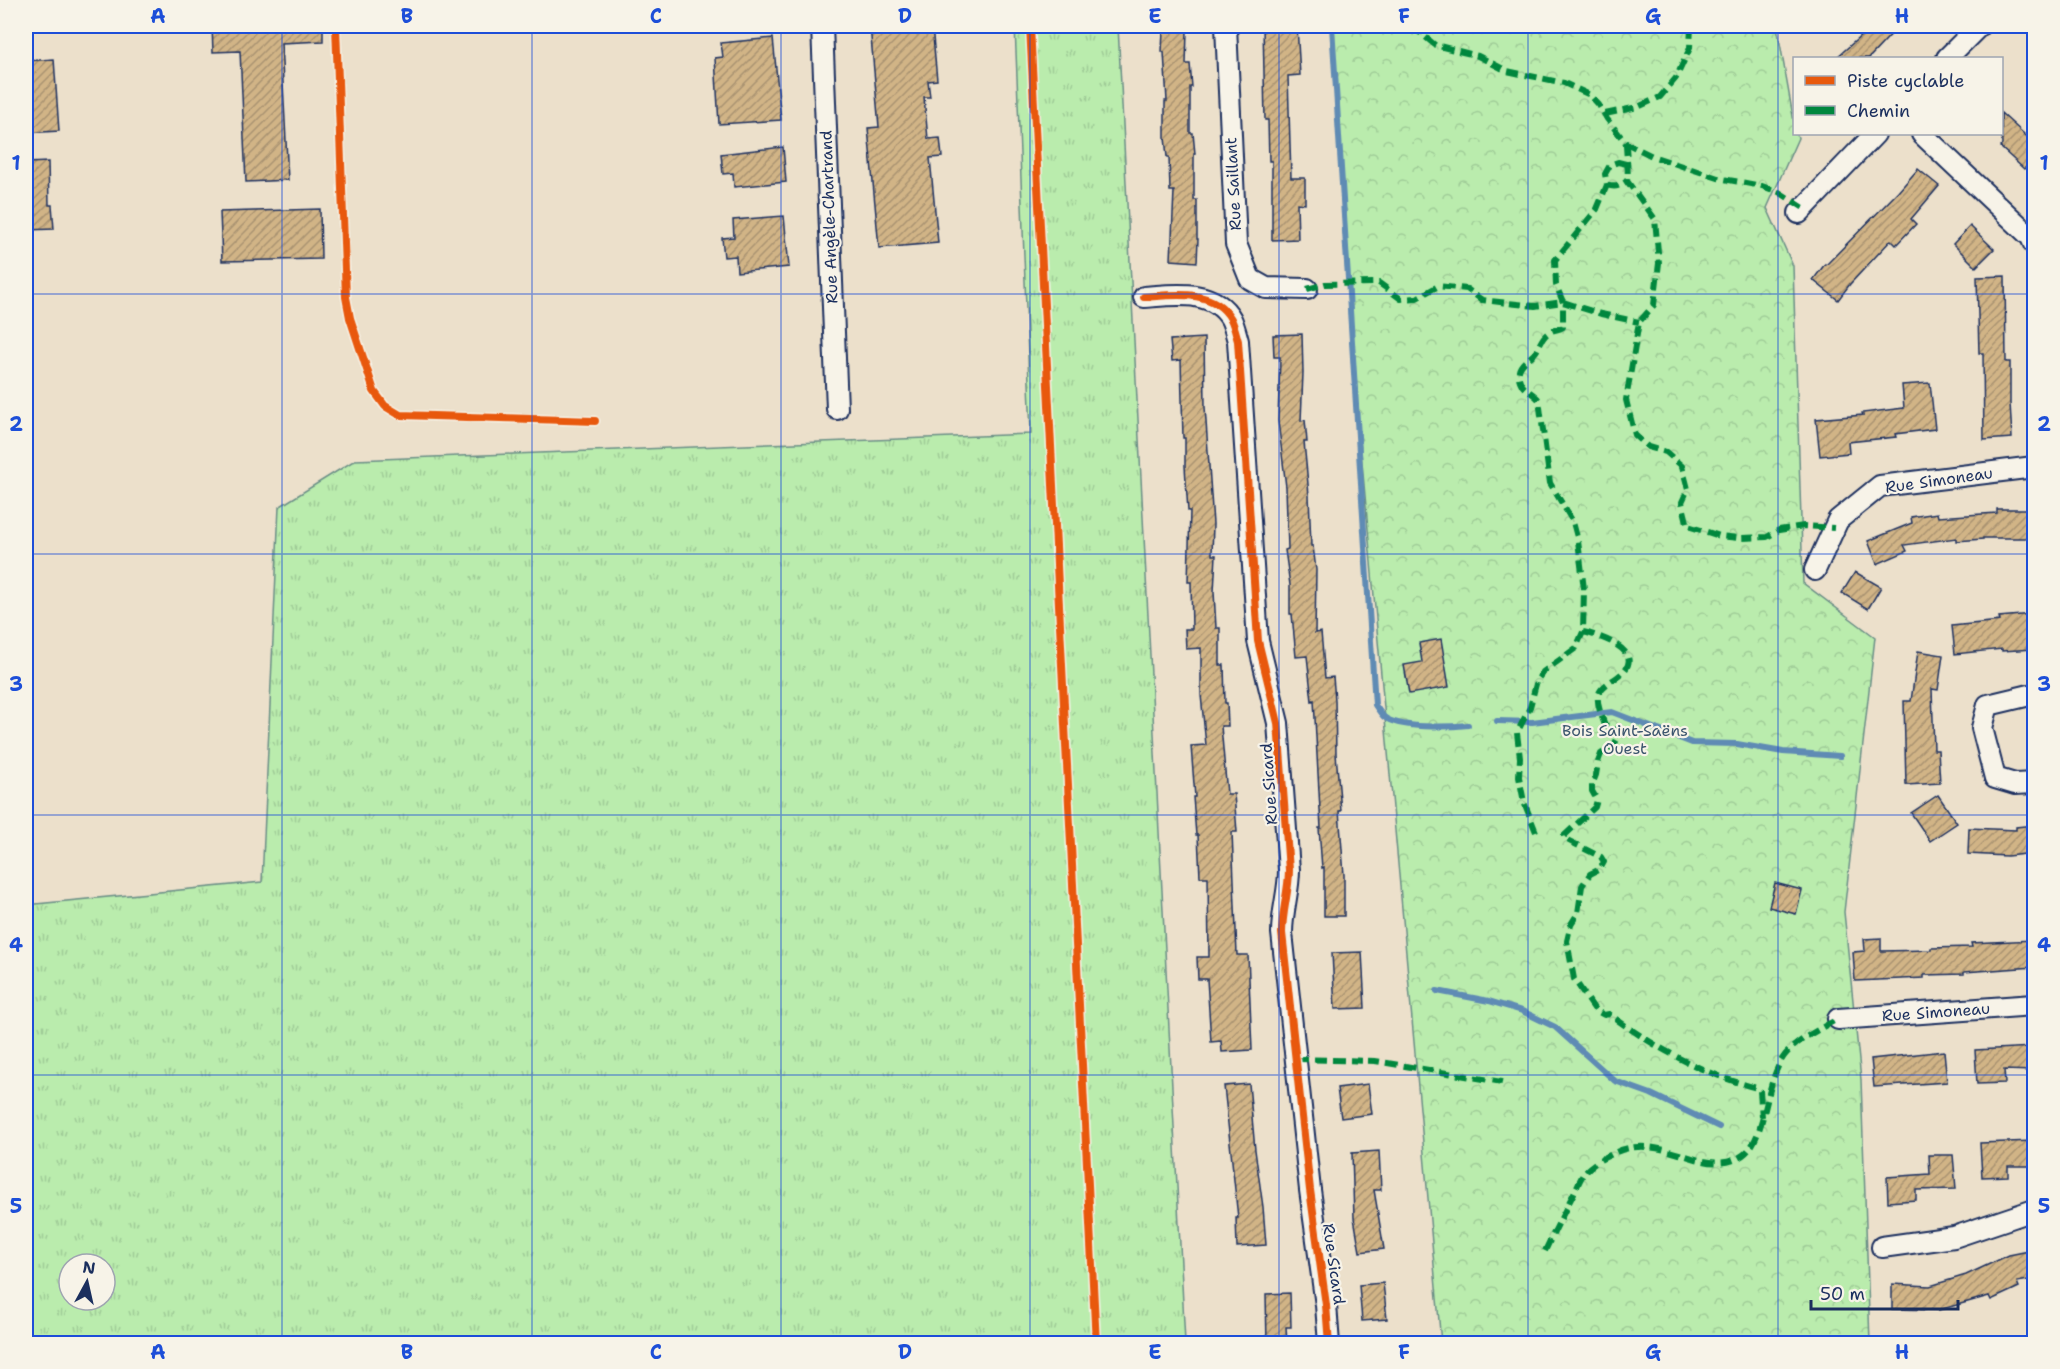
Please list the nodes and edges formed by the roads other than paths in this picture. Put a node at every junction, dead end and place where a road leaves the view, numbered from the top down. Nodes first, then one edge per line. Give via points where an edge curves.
1 (822, 26) edge
2 (1226, 26) edge
3 (1979, 26) edge
4 (1948, 57) edge
5 (1874, 135) edge
6 (1923, 135) edge
7 (1799, 213) dead end
8 (2034, 244) edge
9 (1307, 289) dead end
10 (1144, 297) dead end
11 (837, 409) dead end
12 (2034, 467) edge
13 (1815, 570) dead end
14 (2034, 694) edge
15 (2034, 783) edge
16 (2034, 1005) edge
17 (1838, 1019) dead end
18 (2034, 1209) edge
19 (1882, 1247) dead end
20 (1329, 1344) edge

1 - 11 street, Rue Angèle-Chartrand
2 - 9 street, Rue Saillant via 1236,244 1250,279 1266,288
3 - 4 street
5 - 7 street
6 - 8 street
10 - 20 street, Rue Sicard via 1185,294 1213,300 1231,318 1238,341 1258,641 1279,734 1289,870 1282,933
12 - 13 street, Rue Simoneau via 1880,486 1838,520
14 - 15 street via 1988,705 1982,728 1995,778 2014,784
16 - 17 street, Rue Simoneau
18 - 19 street via 1954,1237

